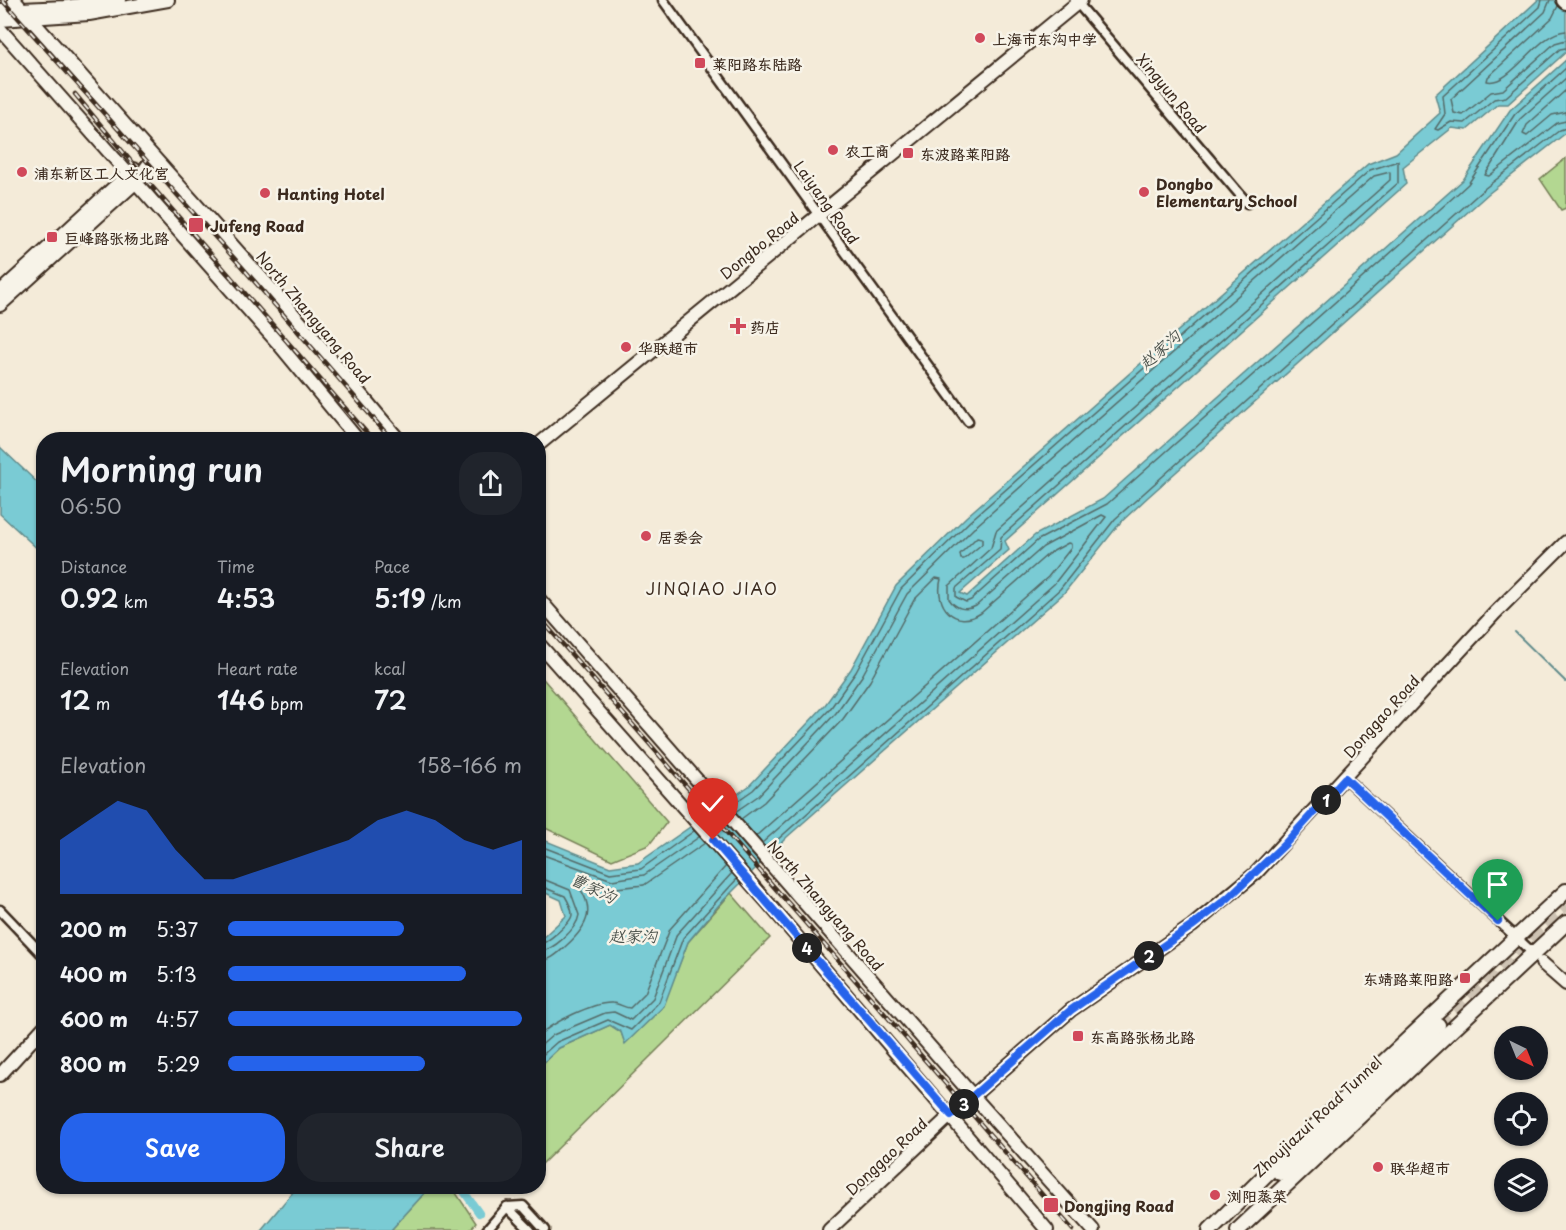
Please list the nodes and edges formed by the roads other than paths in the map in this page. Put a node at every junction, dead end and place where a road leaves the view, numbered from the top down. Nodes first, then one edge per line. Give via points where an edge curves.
1 (119, 0) edge
2 (168, 0) edge
3 (663, 0) edge
4 (1078, 1) edge
5 (22, 9) edge
6 (0, 10) edge
7 (0, 20) edge
8 (0, 29) edge
9 (153, 158) junction
10 (132, 177) junction
11 (1247, 204) dead end
12 (819, 216) junction
13 (0, 292) edge
14 (0, 305) edge
15 (969, 421) dead end
16 (351, 432) edge
17 (392, 432) edge
18 (546, 438) edge
19 (1566, 542) edge
20 (546, 607) edge
21 (546, 652) edge
22 (1345, 778) junction
23 (1566, 891) edge
24 (0, 910) edge
25 (1566, 923) edge
26 (1515, 938) junction
27 (36, 948) edge
28 (1538, 958) junction
29 (1566, 984) edge
30 (1438, 1025) tunnel mouth
31 (36, 1036) edge
32 (0, 1075) edge
33 (973, 1096) junction
34 (951, 1115) junction
35 (507, 1207) junction
36 (487, 1230) edge
37 (530, 1230) edge
38 (545, 1230) edge
39 (829, 1230) edge
40 (1047, 1230) edge
41 (1093, 1230) edge
42 (1210, 1230) edge
43 (1217, 1230) edge
44 (1238, 1230) edge

1 - 5 main road
2 - 5 main road via 89,14
3 - 12 street, Laiyang Road
4 - 11 street, Xingyun Road
4 - 12 main road, Dongbo Road
5 - 6 main road
5 - 7 main road
5 - 9 main road, North Zhangyang Road
8 - 10 main road
9 - 10 main road
9 - 17 main road, North Zhangyang Road
10 - 13 main road
10 - 14 main road
10 - 16 main road
12 - 15 street, Laiyang Road
12 - 18 main road, Dongbo Road
19 - 22 main road, Donggao Road
20 - 33 main road, North Zhangyang Road
21 - 34 main road
22 - 26 street
22 - 33 main road, Donggao Road via 1284,845 1228,898 1071,1010
23 - 26 main road
24 - 27 street
25 - 28 main road via 1547,941
26 - 28 street
26 - 42 main road
28 - 29 main road
28 - 44 main road
30 - 43 main road, Zhoujiazui Road Tunnel
31 - 32 main road
33 - 34 main road, Donggao Road
33 - 41 main road, North Zhangyang Road
34 - 39 main road, Donggao Road
34 - 40 main road
35 - 36 street
35 - 37 street
35 - 38 street via 523,1206

